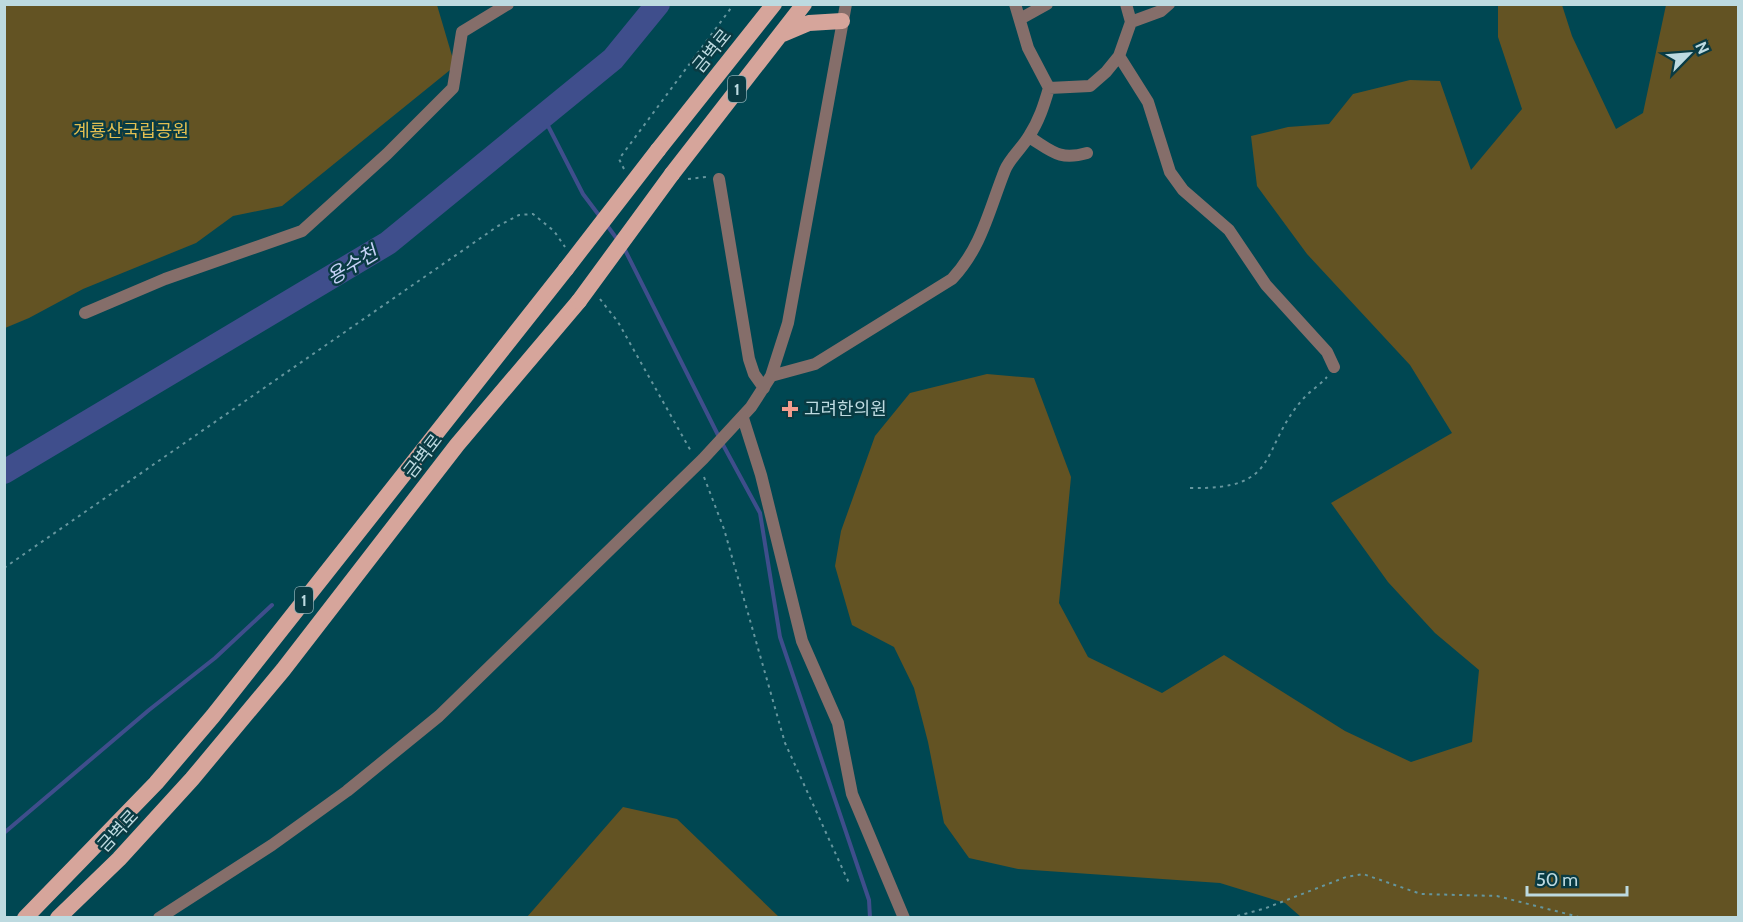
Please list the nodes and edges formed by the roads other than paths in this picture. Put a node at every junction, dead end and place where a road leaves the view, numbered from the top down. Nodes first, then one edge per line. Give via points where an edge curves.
1 (508, 4) edge
2 (774, 4) edge
3 (804, 4) edge
4 (1015, 4) edge
5 (1047, 4) edge
6 (1126, 4) edge
7 (1169, 4) edge
8 (844, 13) edge
9 (1020, 19) junction
10 (1131, 22) junction
11 (777, 37) junction
12 (1119, 56) junction
13 (1049, 88) junction
14 (1029, 137) junction
15 (1087, 153) dead end
16 (719, 179) dead end
17 (85, 313) dead end
18 (1334, 367) road end
19 (771, 376) junction
20 (764, 388) junction
21 (743, 418) junction
22 (25, 918) edge
23 (58, 918) edge
24 (159, 918) edge
25 (904, 918) edge

1 - 17 street via 462,33 453,88 302,231 165,279
2 - 22 highway, 금벽로 / 1, bridge via 206,724 156,783
3 - 11 highway, 금벽로 / 1
4 - 9 street
5 - 9 street
6 - 10 street
7 - 10 street
8 - 11 highway via 798,25
8 - 19 street via 788,323
9 - 13 street via 1028,48
10 - 12 street
11 - 23 highway, 금벽로 / 1, bridge via 579,301 457,444 283,670 192,779
12 - 13 street via 1090,87
12 - 18 street via 1148,102 1170,172 1183,190 1229,230 1266,285 1327,352
13 - 14 street
14 - 15 street via 1059,156 1070,158
14 - 19 street via 1006,168 982,235 967,263 952,279 814,364
16 - 20 street via 749,359
19 - 20 street
20 - 21 street
21 - 24 street via 439,716 347,791
21 - 25 street via 802,641 838,723 852,794

